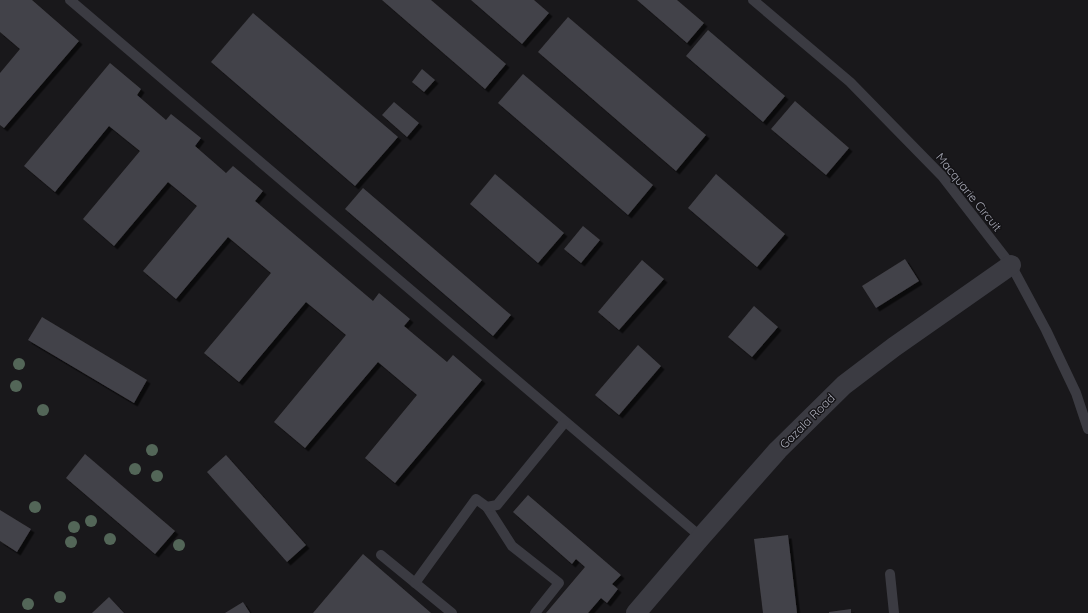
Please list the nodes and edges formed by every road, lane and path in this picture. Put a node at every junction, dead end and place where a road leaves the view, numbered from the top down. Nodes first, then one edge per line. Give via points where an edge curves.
1 (70, 0) edge
2 (753, 0) edge
3 (1010, 265) junction
4 (565, 422) junction
5 (1088, 429) edge
6 (487, 507) junction
7 (701, 537) junction
8 (381, 555) dead end
9 (890, 574) dead end
10 (415, 583) junction
11 (452, 613) edge
12 (535, 613) edge
13 (636, 613) edge
14 (894, 613) edge

1 - 4 lane
2 - 3 lane, Macquarie Circuit via 850,82 942,176
3 - 5 lane, Macquarie Circuit via 1046,330 1076,393
3 - 7 street, Gazala Road via 844,385 778,450
4 - 6 lane via 498,505
4 - 7 lane
6 - 10 lane via 476,499
6 - 12 lane via 512,546 559,583
7 - 13 street, Gazala Road
8 - 10 lane
9 - 14 lane
10 - 11 lane

